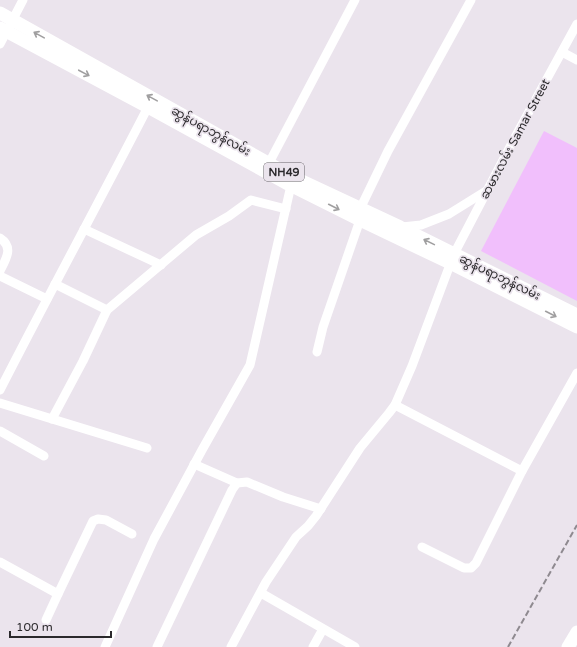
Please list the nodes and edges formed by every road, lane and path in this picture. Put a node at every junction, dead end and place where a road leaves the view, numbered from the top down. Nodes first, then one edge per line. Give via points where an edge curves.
1 (23, 0) edge
2 (355, 0) edge
3 (471, 0) edge
4 (0, 13) edge
5 (577, 24) edge
6 (6, 26) edge
7 (0, 44) edge
8 (562, 52) junction
9 (577, 60) edge
10 (148, 107) junction
11 (269, 163) junction
12 (292, 182) junction
13 (487, 190) junction
14 (286, 209) junction
15 (360, 215) junction
16 (400, 227) junction
17 (84, 229) junction
18 (0, 238) edge
19 (452, 259) junction
20 (161, 265) junction
21 (0, 271) edge
22 (0, 276) edge
23 (55, 284) junction
24 (47, 299) junction
25 (107, 310) junction
26 (577, 315) edge
27 (577, 327) edge
28 (316, 352) dead end
29 (577, 373) edge
30 (0, 390) edge
31 (0, 403) edge
32 (395, 405) junction
33 (52, 419) junction
34 (0, 431) edge
35 (147, 448) dead end
36 (44, 456) dead end
37 (194, 464) junction
38 (522, 471) junction
39 (237, 483) junction
40 (321, 509) junction
41 (132, 534) dead end
42 (422, 547) dead end
43 (0, 562) edge
44 (261, 593) junction
45 (58, 594) junction
46 (46, 620) dead end
47 (323, 629) junction
48 (577, 632) edge
49 (105, 647) edge
50 (157, 647) edge
51 (231, 647) edge
52 (313, 647) edge
53 (355, 647) edge
54 (568, 647) edge

1 - 6 street
2 - 11 street
3 - 15 street via 388,151
4 - 6 highway, ဆွန်ပရာဘွန်လမ်း / NH49
5 - 8 street, ဆမားလမ်း Samar Street
6 - 7 street
6 -> 10 highway, ဆွန်ပရာဘွန်လမ်း / NH49
11 -> 6 highway, ဆွန်ပရာဘွန်လမ်း / NH49
8 - 9 street
8 - 13 street, ဆမားလမ်း Samar Street
10 - 12 highway, ဆွန်ပရာဘွန်လမ်း / NH49
10 - 17 street
11 - 12 highway, ဆွန်ပရာဘွန်လမ်း / NH49
12 - 14 street
12 - 15 highway, ဆွန်ပရာဘွန်လမ်း / NH49
13 - 16 street via 449,214 421,225
13 - 19 street, ဆမားလမ်း Samar Street
14 - 20 street via 250,200 229,216 196,235
14 - 37 street via 250,365
15 - 16 highway, ဆွန်ပရာဘွန်လမ်း / NH49
15 - 19 highway, ဆွန်ပရာဘွန်လမ်း / NH49
15 - 28 street
19 -> 16 highway, ဆွန်ပရာဘွန်လမ်း / NH49
17 - 20 street
17 - 23 street
18 - 21 street via 8,249
19 - 26 highway, ဆွန်ပရာဘွန်လမ်း / NH49
19 -> 27 highway, ဆွန်ပရာဘွန်လမ်း / NH49
19 - 32 street, ဆမားလမ်း Samar Street
20 - 25 street
22 - 24 street
23 - 24 street
23 - 25 street
24 - 30 street
25 - 33 street
29 - 38 street
31 - 33 street
32 - 38 street
32 - 40 street, ဆမားလမ်း Samar Street via 360,448
33 - 35 street
34 - 36 street
37 - 39 street
37 - 49 street via 154,539
38 - 42 street via 476,563 471,568 464,568
39 - 40 street via 247,482 283,498
39 - 50 street
40 - 44 street, ဆမားလမ်း Samar Street via 296,537
41 - 45 street via 106,520 93,521
43 - 45 street
44 - 47 street
44 - 51 street, ဆမားလမ်း Samar Street
45 - 46 street
47 - 52 street
47 - 53 street
48 - 54 highway

